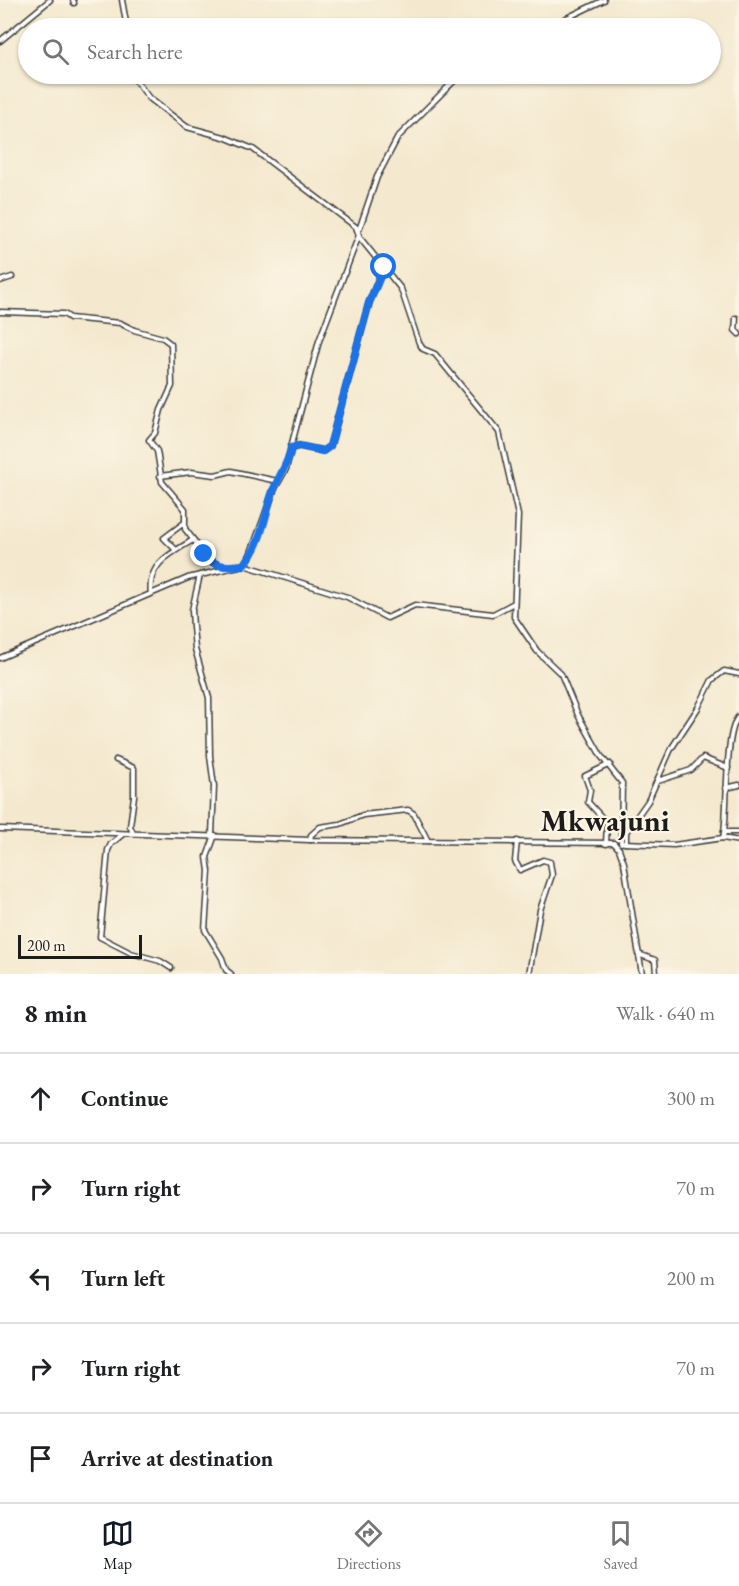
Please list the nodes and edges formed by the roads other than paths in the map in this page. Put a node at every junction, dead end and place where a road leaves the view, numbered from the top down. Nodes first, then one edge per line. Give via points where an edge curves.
1 (50, 0) edge
2 (122, 0) edge
3 (604, 0) edge
4 (28, 18) edge
5 (125, 18) edge
6 (567, 18) edge
7 (18, 26) edge
8 (0, 41) edge
9 (138, 84) edge
10 (451, 84) edge
11 (359, 233) junction
12 (384, 267) junction
13 (12, 277) dead end
14 (0, 281) edge
15 (0, 312) edge
16 (736, 318) dead end
17 (739, 334) edge
18 (291, 448) junction
19 (160, 476) junction
20 (277, 482) junction
21 (184, 523) junction
22 (193, 540) junction
23 (176, 550) junction
24 (243, 565) junction
25 (225, 567) junction
26 (200, 574) junction
27 (151, 594) junction
28 (514, 603) junction
29 (0, 658) edge
30 (739, 674) edge
31 (739, 716) edge
32 (116, 760) dead end
33 (610, 764) junction
34 (728, 768) junction
35 (657, 781) junction
36 (739, 785) edge
37 (726, 788) junction
38 (0, 829) edge
39 (739, 832) edge
40 (123, 833) junction
41 (133, 833) junction
42 (213, 835) junction
43 (724, 835) junction
44 (310, 840) junction
45 (428, 841) junction
46 (739, 841) edge
47 (517, 842) junction
48 (614, 843) junction
49 (623, 843) junction
50 (606, 844) junction
51 (638, 954) junction
52 (171, 968) dead end
53 (231, 974) edge
54 (529, 974) edge
55 (642, 974) edge
56 (656, 974) edge

1 - 4 street
2 - 5 street
3 - 6 street
7 - 8 street
9 - 11 street via 149,98 183,124 253,149
10 - 11 street via 398,137 377,177
11 - 12 street
11 - 18 street via 318,341
12 - 18 street via 369,303 330,446 323,451
12 - 28 street via 401,289 419,344 435,354 499,432 518,515
13 - 14 street
15 - 19 street via 64,314 70,318 115,322 171,344 172,386 149,440 157,451
16 - 17 street via 735,330
18 - 20 street via 286,469
19 - 20 street via 231,471
19 - 21 street via 171,496 185,509
20 - 24 street via 253,550
21 - 22 street
21 - 23 street via 164,538
22 - 23 street
22 - 25 street via 210,561
23 - 27 street via 153,571
24 - 25 street
24 - 28 street via 347,597 387,618 415,605 493,614
25 - 26 street
26 - 27 street
26 - 42 street via 192,610 195,649 209,698
27 - 29 street
28 - 33 street via 517,624 561,674 578,715 601,756
30 - 35 street via 720,672 712,680 671,749
31 - 34 street via 734,722
32 - 41 street via 134,768 130,826
33 - 49 street via 624,788 620,806
33 - 50 street via 585,776 590,790 588,802 607,823
34 - 35 street via 700,758 691,770
34 - 37 street
35 - 49 street
36 - 37 street
37 - 43 street
38 - 40 street
39 - 43 street
40 - 41 street
40 - 52 street via 108,850 100,937
41 - 42 street
42 - 44 street
42 - 53 street via 207,857 205,930
43 - 46 street
43 - 49 street via 674,845
44 - 45 street
44 - 45 street via 320,827 363,815 408,810
45 - 47 street
47 - 50 street
47 - 54 street via 515,861 520,870 543,860 550,862 553,870 540,910
48 - 49 street
48 - 50 street
48 - 51 street via 624,863
51 - 55 street
51 - 56 street via 655,960

